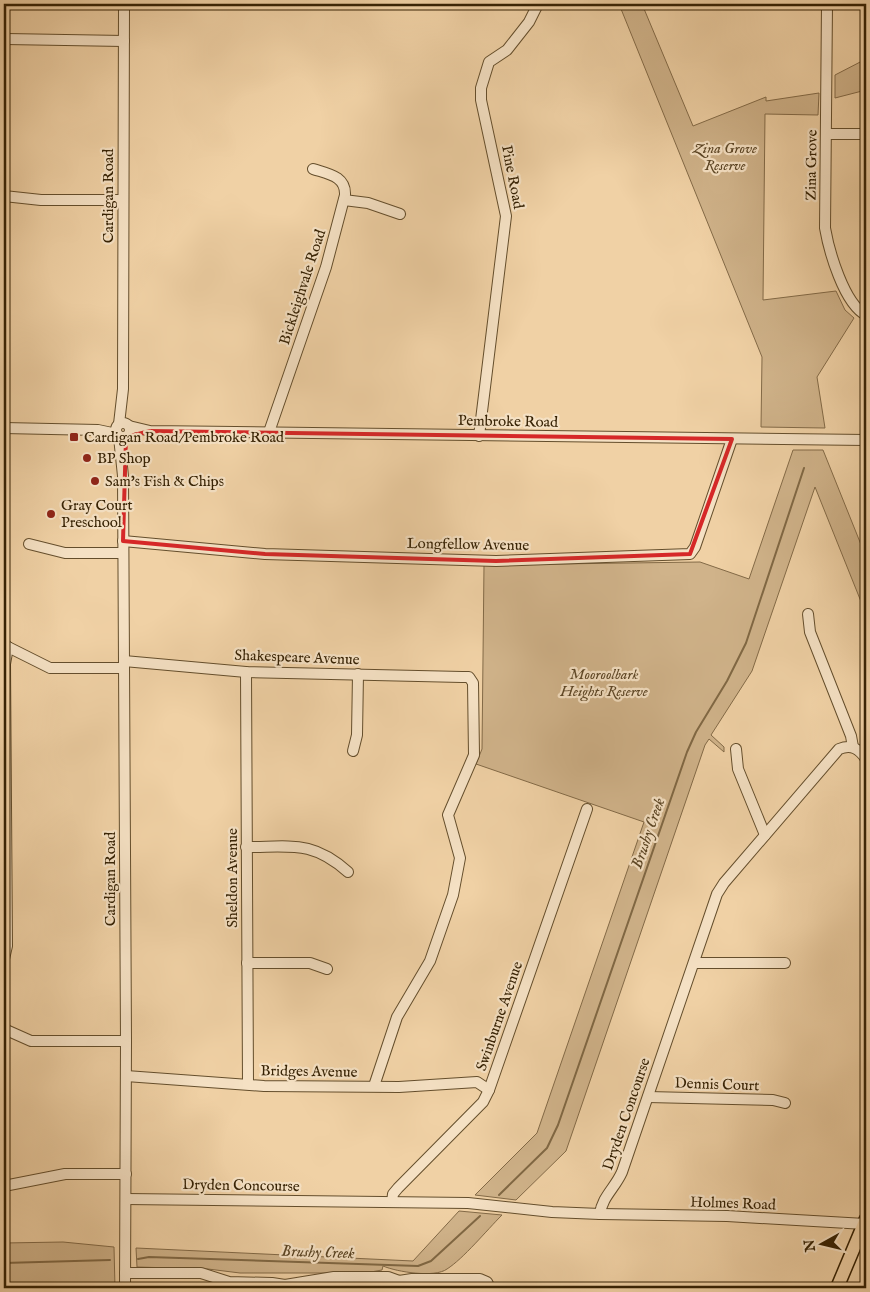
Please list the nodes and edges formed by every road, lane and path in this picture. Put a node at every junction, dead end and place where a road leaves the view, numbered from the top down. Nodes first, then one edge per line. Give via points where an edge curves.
1 (124, 4) edge
2 (538, 4) edge
3 (827, 4) edge
4 (6, 39) dead end
5 (124, 41) junction
6 (826, 134) junction
7 (866, 134) edge
8 (313, 169) dead end
9 (4, 196) edge
10 (123, 200) junction
11 (344, 200) junction
12 (400, 214) dead end
13 (866, 315) edge
14 (4, 428) edge
15 (123, 431) junction
16 (269, 432) junction
17 (479, 436) junction
18 (732, 439) junction
19 (866, 440) edge
20 (123, 541) junction
21 (29, 544) dead end
22 (123, 553) junction
23 (808, 614) dead end
24 (6, 646) edge
25 (124, 664) junction
26 (246, 672) junction
27 (358, 674) junction
28 (4, 739) edge
29 (853, 747) junction
30 (736, 749) dead end
31 (353, 751) dead end
32 (866, 759) edge
33 (587, 808) dead end
34 (765, 835) junction
35 (246, 847) junction
36 (5, 856) edge
37 (348, 872) dead end
38 (4, 959) edge
39 (247, 963) junction
40 (694, 963) junction
41 (785, 964) dead end
42 (327, 969) dead end
43 (4, 1029) edge
44 (126, 1042) junction
45 (126, 1076) junction
46 (248, 1084) junction
47 (374, 1086) junction
48 (490, 1090) junction
49 (648, 1097) junction
50 (785, 1103) dead end
51 (126, 1174) junction
52 (4, 1186) edge
53 (126, 1199) junction
54 (392, 1202) junction
55 (600, 1214) junction
56 (865, 1222) edge
57 (125, 1274) junction
58 (399, 1285) edge
59 (285, 1287) edge
60 (125, 1288) edge
61 (490, 1288) edge
62 (837, 1288) edge

1 - 5 street, Cardigan Road
2 - 17 street, Pine Road via 529,22 507,50 489,62 481,88 480,100 506,216
3 - 6 street, Zina Grove
4 - 5 street
5 - 10 street, Cardigan Road
6 - 7 street
6 - 13 street, Zina Grove via 824,228 851,302
8 - 11 street via 340,179 345,188
9 - 10 street via 41,200
10 - 15 street, Cardigan Road
11 - 12 street via 368,203
11 - 16 street, Bickleighvale Road via 326,267
14 - 15 street, Pembroke Road
15 - 16 street, Pembroke Road
15 - 20 street, Cardigan Road
16 - 17 street, Pembroke Road
17 - 18 street, Pembroke Road
18 - 19 street, Pembroke Road
18 - 20 street, Longfellow Avenue via 696,547 690,554 496,561 265,554
20 - 22 street, Cardigan Road
21 - 22 street via 65,553
22 - 25 street, Cardigan Road
23 - 29 street via 810,632
24 - 25 street, Shakespeare Avenue via 50,668
24 - 28 street
25 - 26 street, Shakespeare Avenue
25 - 44 street, Cardigan Road
26 - 27 street, Shakespeare Avenue
26 - 35 street, Sheldon Avenue
27 - 31 street via 357,735
27 - 47 street, Shakespeare Avenue via 469,678 474,694 474,755 448,815 460,858 453,895 430,961 397,1017
28 - 36 street
29 - 32 street
29 - 34 street, Dryden Concourse via 844,747 836,753
30 - 34 street via 738,769
33 - 48 street, Swinburne Avenue
34 - 40 street, Dryden Concourse via 720,888
35 - 37 street via 311,848
35 - 39 street, Sheldon Avenue
36 - 38 street via 7,946
39 - 42 street via 310,963
39 - 46 street, Sheldon Avenue
40 - 41 street
40 - 49 street, Dryden Concourse
43 - 44 street via 30,1041
44 - 45 street, Cardigan Road
45 - 46 street, Bridges Avenue
45 - 51 street, Cardigan Road
46 - 47 street, Bridges Avenue
47 - 48 street, Bridges Avenue via 477,1082
48 - 54 street, Swinburne Avenue via 484,1102 398,1188
49 - 50 street, Dennis Court
49 - 55 street, Dryden Concourse via 622,1172 604,1198
51 - 52 street via 65,1174
51 - 53 street, Cardigan Road
53 - 54 street, Dryden Concourse
53 - 57 street, Cardigan Road
54 - 55 street, Dryden Concourse via 475,1203 543,1212
55 - 56 street, Holmes Road
56 - 62 main road
57 - 59 street via 195,1273 229,1282 272,1283
57 - 60 street, Cardigan Road
58 - 59 street via 388,1277 334,1277
58 - 61 street via 412,1279 480,1279

